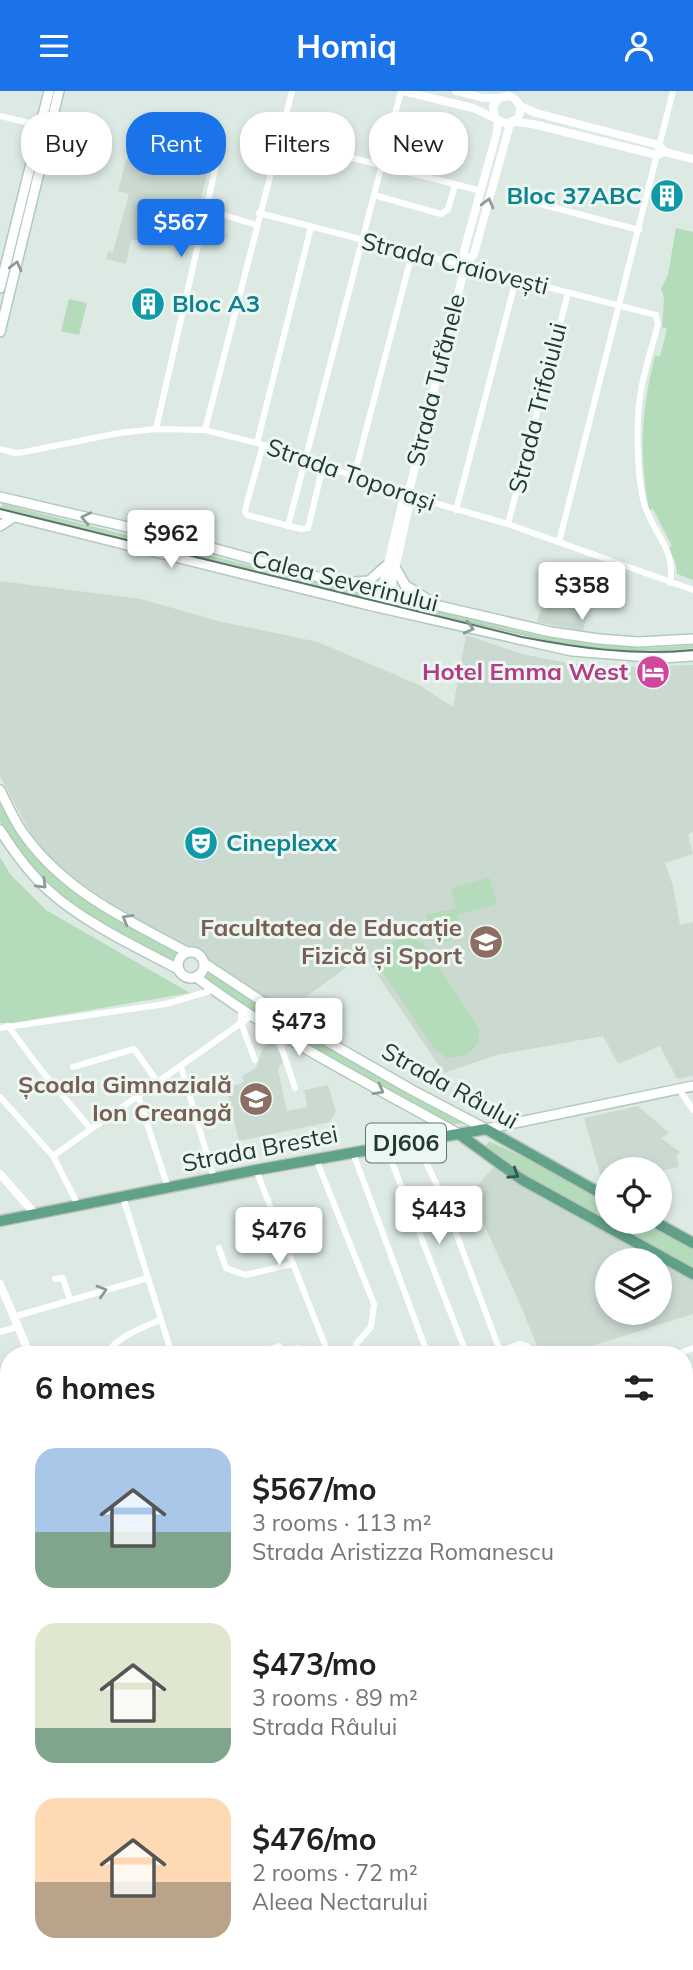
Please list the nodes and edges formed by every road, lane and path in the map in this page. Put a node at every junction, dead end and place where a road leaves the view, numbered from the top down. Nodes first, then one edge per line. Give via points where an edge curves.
1 (49, 91) edge
2 (60, 91) edge
3 (292, 91) edge
4 (402, 91) edge
5 (456, 91) edge
6 (673, 91) edge
7 (503, 95) edge
8 (518, 99) edge
9 (43, 112) edge
10 (54, 112) edge
11 (286, 112) edge
12 (396, 112) edge
13 (0, 116) edge
14 (496, 119) junction
15 (21, 121) edge
16 (512, 123) junction
17 (660, 151) junction
18 (693, 159) edge
19 (28, 175) edge
20 (39, 175) edge
21 (215, 175) edge
22 (269, 175) edge
23 (379, 175) edge
24 (418, 175) edge
25 (455, 185) junction
26 (481, 191) junction
27 (374, 195) junction
28 (525, 199) dead end
29 (207, 210) junction
30 (259, 212) junction
31 (256, 225) junction
32 (311, 227) junction
33 (639, 230) junction
34 (362, 240) junction
35 (412, 254) junction
36 (465, 266) junction
37 (516, 279) junction
38 (0, 288) edge
39 (568, 293) junction
40 (618, 305) junction
41 (0, 332) edge
42 (156, 429) junction
43 (205, 430) junction
44 (260, 444) junction
45 (0, 449) edge
46 (306, 459) junction
47 (323, 466) junction
48 (354, 476) junction
49 (0, 487) edge
50 (408, 495) junction
51 (0, 497) edge
52 (16, 499) junction
53 (456, 510) junction
54 (0, 513) edge
55 (15, 516) junction
56 (508, 524) junction
57 (0, 526) edge
58 (288, 526) junction
59 (559, 542) junction
60 (392, 567) junction
61 (344, 583) junction
62 (670, 583) junction
63 (693, 590) edge
64 (386, 592) junction
65 (431, 602) junction
66 (382, 608) junction
67 (693, 639) edge
68 (693, 656) edge
69 (0, 790) edge
70 (0, 830) edge
71 (187, 952) junction
72 (204, 963) junction
73 (178, 969) junction
74 (196, 977) junction
75 (213, 991) junction
76 (241, 1010) junction
77 (251, 1016) junction
78 (241, 1023) junction
79 (8, 1026) junction
80 (0, 1028) edge
81 (279, 1033) junction
82 (256, 1061) dead end
83 (181, 1066) junction
84 (73, 1067) dead end
85 (158, 1081) junction
86 (693, 1086) edge
87 (295, 1088) dead end
88 (678, 1089) junction
89 (138, 1095) junction
90 (0, 1097) edge
91 (693, 1110) edge
92 (507, 1125) junction
93 (91, 1129) junction
94 (486, 1129) junction
95 (459, 1134) junction
96 (416, 1141) junction
97 (507, 1142) junction
98 (386, 1147) junction
99 (353, 1153) junction
100 (53, 1156) junction
101 (316, 1159) junction
102 (256, 1170) junction
103 (0, 1174) edge
104 (214, 1178) junction
105 (168, 1188) junction
106 (595, 1190) edge
107 (123, 1196) junction
108 (78, 1205) junction
109 (35, 1213) junction
110 (0, 1221) edge
111 (672, 1231) edge
112 (693, 1243) edge
113 (219, 1248) dead end
114 (293, 1264) junction
115 (693, 1274) edge
116 (148, 1278) junction
117 (55, 1279) dead end
118 (0, 1284) edge
119 (70, 1300) junction
120 (13, 1317) junction
121 (160, 1319) junction
122 (18, 1327) junction
123 (0, 1332) edge
124 (26, 1346) edge
125 (112, 1346) edge
126 (169, 1346) edge
127 (325, 1346) edge
128 (356, 1346) edge
129 (425, 1346) edge
130 (463, 1346) edge
131 (494, 1346) edge

1 - 9 main road
2 - 10 main road
3 - 11 street
4 - 12 street
4 - 14 street
5 - 7 street via 483,99
6 - 17 street
7 - 8 street
7 - 14 street via 492,109
8 - 16 street via 520,115
8 - 17 street via 536,113
13 - 15 street
14 - 16 street
14 - 26 street via 497,132
16 - 17 street
36 -> 16 street via 474,254
17 - 18 street
17 - 33 street
19 - 38 main road
41 -> 20 main road
21 - 29 street
22 - 30 street
23 - 27 street
24 - 25 street
25 - 26 street
25 - 27 street via 448,209 441,214
26 - 36 street via 464,251
27 - 34 street
28 - 33 street
29 - 31 street
29 - 42 street
30 - 31 street
30 - 32 street, Strada Craiovești
31 - 43 street
32 - 34 street, Strada Craiovești
32 - 44 street
33 - 40 street
34 - 35 street, Strada Craiovești
34 - 46 street
35 - 36 street, Strada Craiovești
35 - 48 street
36 - 37 street, Strada Craiovești
36 - 50 street, Strada Tufănele
37 - 39 street, Strada Craiovești
37 - 53 street
39 - 40 street, Strada Craiovești
39 - 56 street, Strada Trifoiului
40 - 59 street
40 - 62 street, Strada Craiovești via 652,313 658,319 638,419 646,512 671,559
42 - 43 street, Strada Toporași
42 - 45 street, Strada Toporași via 24,452
43 - 44 street, Strada Toporași
44 - 46 street, Strada Toporași
44 - 58 street via 246,513
46 - 47 street, Strada Toporași
46 - 58 street
47 - 48 street, Strada Toporași
47 - 58 street via 310,526 305,530
48 - 50 street, Strada Toporași
49 - 52 main road
50 - 53 street, Strada Toporași
50 - 60 street, Strada Tufănele via 402,504
51 - 52 main road, Calea Severinului
61 -> 52 main road, Calea Severinului
53 - 56 street, Strada Toporași
54 - 55 main road, Calea Severinului
55 - 57 main road
55 - 66 main road, Calea Severinului
56 - 59 street, Strada Toporași
59 - 62 street, Strada Toporași
60 - 61 main road via 369,581
60 - 64 street, Strada Tufănele
60 - 65 main road via 404,586
61 - 64 main road, Calea Severinului
62 - 63 street, Strada Toporași
64 - 65 main road, Calea Severinului
64 - 66 street, Strada Tufănele
65 - 67 main road, Calea Severinului via 569,635 638,642
66 -> 68 main road, Calea Severinului via 580,652
71 -> 69 main road, Strada Râului via 94,901 45,861 25,836
70 -> 73 main road, Strada Râului via 16,856 48,891
71 - 72 main road, Strada Râului via 198,953
71 - 73 main road via 178,959
72 - 74 main road
72 - 94 main road, Strada Râului via 290,1020
73 - 74 main road, Strada Râului via 186,977
74 - 75 main road, Strada Râului
75 - 76 main road, Strada Râului
75 - 79 street via 166,1004
76 - 77 main road, Strada Râului
76 - 78 street
77 - 78 street
77 - 81 main road, Strada Râului
78 - 82 street
78 - 83 street
79 - 80 street
79 - 93 street
81 - 87 street
81 -> 95 main road, Strada Râului
83 - 85 street
83 - 104 street
84 - 85 street via 134,1049
85 - 89 street
86 - 88 main road, Strada Brestei / DJ606
88 - 91 street
88 - 92 main road, Strada Brestei / DJ606
89 - 93 street
89 - 105 street
90 - 100 street
92 - 94 main road, Strada Brestei / DJ606
92 - 97 main road
93 - 100 street
94 - 95 main road, Strada Brestei / DJ606
94 - 97 main road, Strada Râului
95 - 96 main road, Strada Brestei / DJ606
95 -> 115 main road, Strada Râului via 521,1179
96 - 98 main road, Strada Brestei / DJ606
96 - 131 street via 443,1198
97 - 106 main road, Strada Râului
98 - 99 main road, Strada Brestei / DJ606
98 - 130 street
99 - 101 main road, Strada Brestei / DJ606
99 - 129 street
100 - 108 street
101 - 102 main road, Strada Brestei / DJ606
101 - 128 street via 374,1304 371,1327
102 - 104 main road, Strada Brestei / DJ606
102 - 114 street
103 - 109 street
104 - 105 main road, Strada Brestei / DJ606
105 - 107 main road, Strada Brestei / DJ606
107 - 108 main road, Strada Brestei / DJ606
107 - 116 street
108 - 109 main road, Strada Brestei / DJ606
109 - 110 main road, Strada Brestei / DJ606
111 - 112 main road
113 - 114 street via 226,1268 245,1275
114 - 127 street
119 -> 116 street
116 - 121 street
117 - 119 street via 64,1279
118 - 120 street
119 - 120 street
120 - 122 street
121 - 125 street
121 - 126 street
122 - 123 street
122 - 124 street

